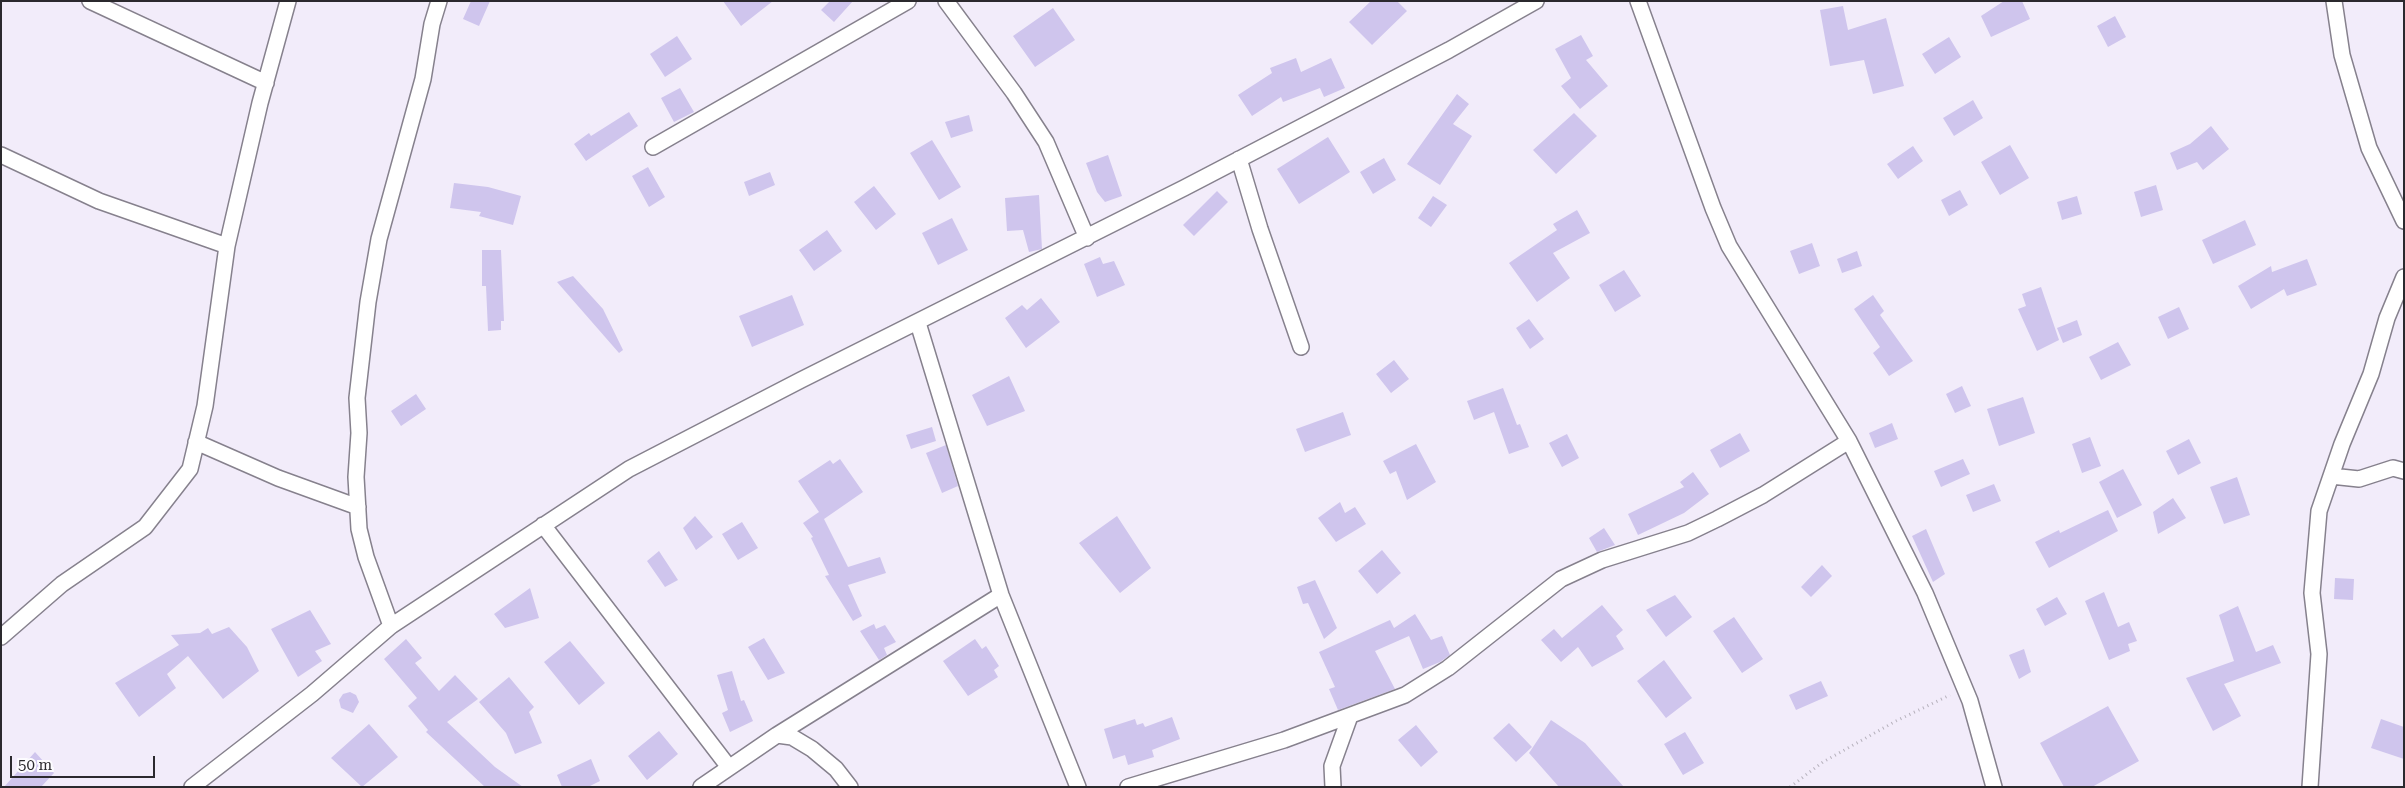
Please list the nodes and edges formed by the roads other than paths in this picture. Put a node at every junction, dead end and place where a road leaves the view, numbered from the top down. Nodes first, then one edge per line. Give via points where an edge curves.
1 (90, 1) edge
2 (288, 1) edge
3 (439, 1) edge
4 (908, 1) edge
5 (946, 1) edge
6 (1536, 1) edge
7 (1638, 1) edge
8 (2334, 1) edge
9 (266, 83) junction
10 (653, 148) dead end
11 (1, 155) edge
12 (1239, 159) junction
13 (2404, 221) edge
14 (1087, 238) junction
15 (227, 246) junction
16 (2404, 277) edge
17 (918, 323) junction
18 (1301, 347) dead end
19 (1849, 441) junction
20 (196, 442) junction
21 (2404, 471) edge
22 (2331, 476) junction
23 (358, 507) junction
24 (543, 525) junction
25 (1000, 595) junction
26 (391, 626) junction
27 (1, 637) edge
28 (1350, 716) junction
29 (777, 735) junction
30 (728, 766) junction
31 (192, 787) edge
32 (701, 787) edge
33 (850, 787) edge
34 (1078, 787) edge
35 (1128, 787) edge
36 (1333, 787) edge
37 (1994, 787) edge
38 (2310, 787) edge

1 - 9 street
2 - 9 street
3 - 23 street via 423,79 379,239 368,302 357,398
4 - 10 street
5 - 14 street via 1014,92 1046,142
6 - 12 street
7 - 19 street via 1729,246
8 - 13 street via 2342,55 2369,148
9 - 15 street
11 - 15 street via 99,201
12 - 14 street
12 - 18 street
14 - 17 street
15 - 20 street via 205,406
16 - 22 street
17 - 24 street via 629,470
17 - 25 street
19 - 28 street via 1763,495 1688,533 1602,560 1561,580 1448,668 1405,695
19 - 37 street via 1925,593 1965,689
20 - 23 street via 278,478
20 - 27 street via 190,470 145,527 62,584
21 - 22 street via 2393,468 2359,480
22 - 38 street via 2319,511 2313,584 2319,654
23 - 26 street via 366,557
24 - 26 street
24 - 30 street
25 - 29 street
25 - 34 street
26 - 31 street via 312,694
28 - 35 street via 1284,740
28 - 36 street via 1332,766
29 - 30 street
29 - 33 street via 792,737 812,749
30 - 32 street

